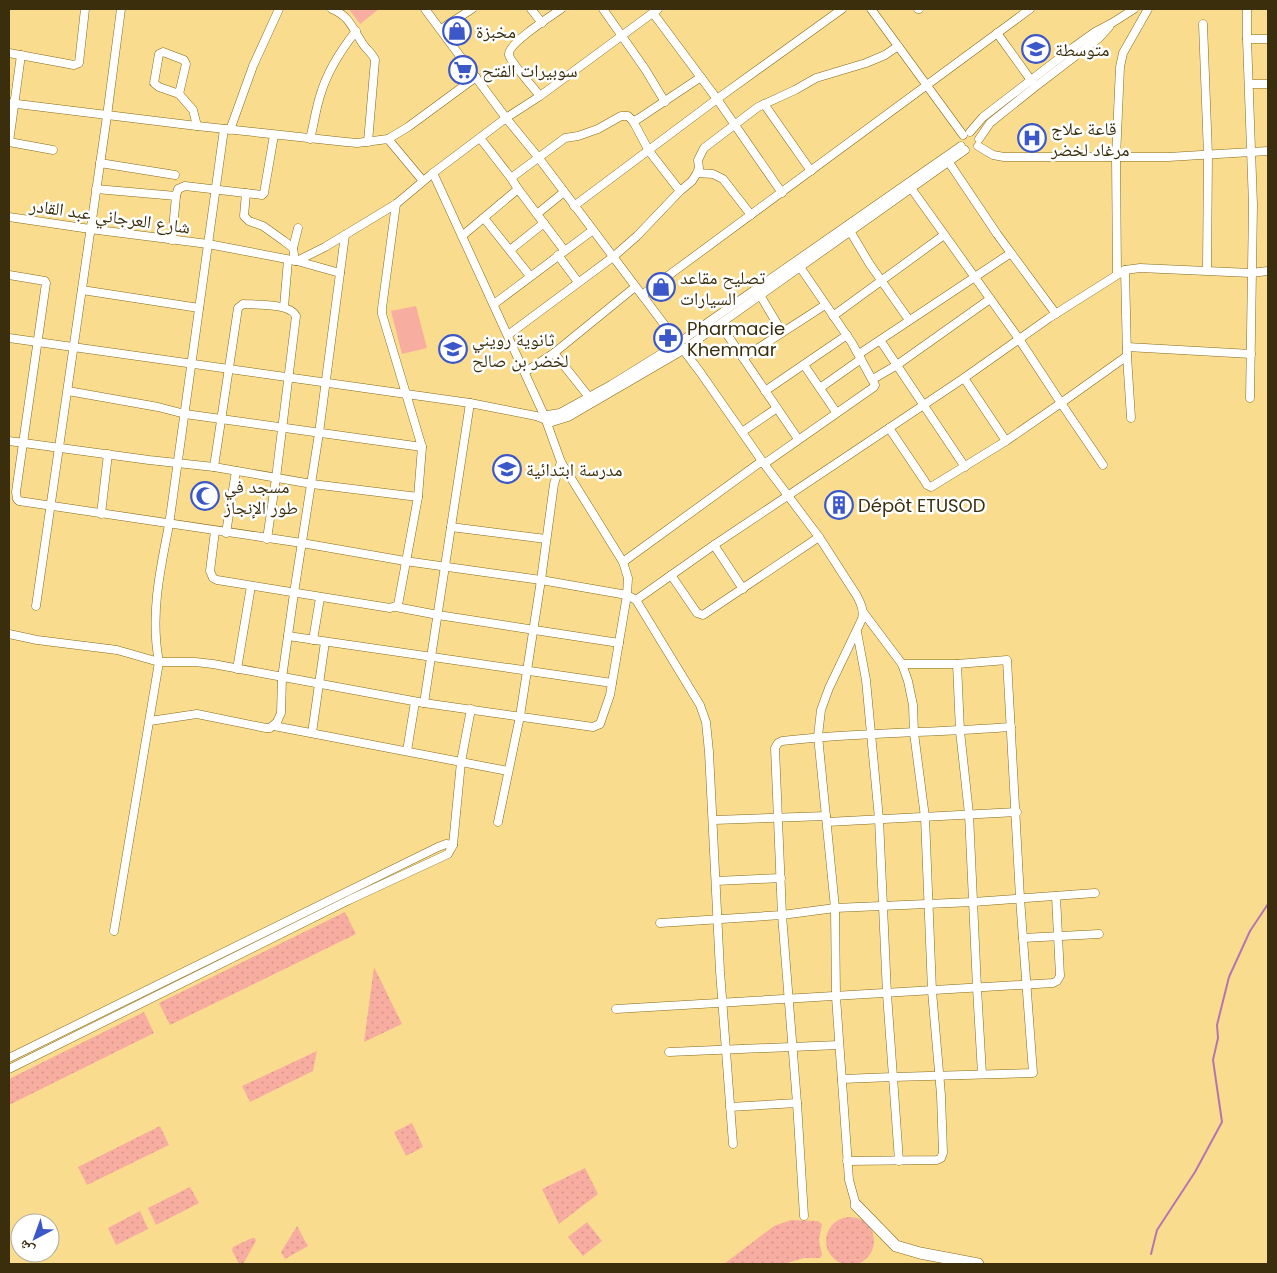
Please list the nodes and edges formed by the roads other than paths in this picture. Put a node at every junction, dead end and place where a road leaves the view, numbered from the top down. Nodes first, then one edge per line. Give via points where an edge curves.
1 (86, 9) edge
2 (121, 9) edge
3 (279, 9) edge
4 (332, 9) edge
5 (425, 9) edge
6 (472, 9) edge
7 (531, 9) edge
8 (561, 9) edge
9 (603, 9) edge
10 (842, 9) edge
11 (870, 9) edge
12 (1030, 9) edge
13 (1134, 9) edge
14 (1148, 9) edge
15 (1247, 9) edge
16 (655, 11) edge
17 (542, 23) junction
18 (1203, 24) dead end
19 (441, 29) junction
20 (356, 31) junction
21 (997, 33) junction
22 (620, 35) junction
23 (1248, 40) junction
24 (1268, 40) edge
25 (898, 46) junction
26 (9, 53) edge
27 (21, 55) junction
28 (700, 77) junction
29 (476, 78) junction
30 (1033, 83) junction
31 (1249, 84) junction
32 (1268, 84) edge
33 (927, 86) junction
34 (180, 94) junction
35 (540, 96) junction
36 (717, 99) junction
37 (665, 102) junction
38 (12, 104) edge
39 (764, 104) junction
40 (107, 116) junction
41 (506, 118) junction
42 (633, 121) junction
43 (735, 125) junction
44 (197, 126) junction
45 (227, 130) junction
46 (967, 133) junction
47 (274, 135) junction
48 (480, 138) junction
49 (310, 139) junction
50 (388, 139) junction
51 (9, 142) edge
52 (368, 142) junction
53 (979, 142) junction
54 (963, 148) junction
55 (53, 150) dead end
56 (649, 151) junction
57 (1268, 152) edge
58 (1250, 153) junction
59 (1208, 155) junction
60 (538, 157) junction
61 (1116, 157) junction
62 (948, 161) junction
63 (100, 163) junction
64 (811, 171) junction
65 (433, 173) junction
66 (697, 173) junction
67 (175, 175) dead end
68 (510, 178) junction
69 (423, 181) junction
70 (215, 188) junction
71 (911, 188) junction
72 (518, 189) junction
73 (96, 190) junction
74 (680, 191) junction
75 (564, 192) junction
76 (246, 193) junction
77 (782, 193) junction
78 (176, 196) junction
79 (396, 204) junction
80 (574, 206) junction
81 (537, 214) junction
82 (9, 216) edge
83 (751, 216) junction
84 (484, 218) junction
85 (544, 223) junction
86 (298, 228) dead end
87 (90, 229) junction
88 (593, 230) junction
89 (850, 231) junction
90 (345, 235) junction
91 (944, 235) junction
92 (462, 236) junction
93 (172, 240) junction
94 (208, 244) junction
95 (293, 248) junction
96 (510, 250) junction
97 (561, 253) junction
98 (1011, 253) junction
99 (612, 256) junction
100 (293, 260) junction
101 (800, 267) junction
102 (1125, 270) junction
103 (1207, 270) junction
104 (1268, 271) edge
105 (340, 272) junction
106 (1252, 273) junction
107 (1116, 274) junction
108 (9, 275) edge
109 (530, 276) junction
110 (974, 277) junction
111 (881, 281) junction
112 (578, 282) junction
113 (635, 287) junction
114 (82, 290) junction
115 (642, 295) junction
116 (760, 295) junction
117 (990, 299) junction
118 (494, 304) junction
119 (825, 304) junction
120 (284, 307) junction
121 (199, 308) junction
122 (1056, 314) junction
123 (833, 316) junction
124 (909, 320) junction
125 (720, 324) junction
126 (782, 332) junction
127 (508, 335) junction
128 (847, 335) junction
129 (9, 338) edge
130 (1019, 339) junction
131 (38, 342) junction
132 (74, 347) junction
133 (680, 347) junction
134 (1127, 352) junction
135 (554, 353) junction
136 (1251, 354) junction
137 (860, 356) junction
138 (743, 358) junction
139 (192, 364) junction
140 (804, 365) junction
141 (897, 365) junction
142 (230, 369) junction
143 (525, 372) junction
144 (289, 377) junction
145 (964, 378) junction
146 (873, 379) junction
147 (326, 382) junction
148 (820, 388) junction
149 (68, 391) junction
150 (765, 391) junction
151 (405, 393) junction
152 (589, 397) junction
153 (1250, 398) dead end
154 (470, 402) junction
155 (1061, 403) junction
156 (924, 404) junction
157 (777, 408) junction
158 (836, 412) junction
159 (185, 414) junction
160 (542, 417) junction
161 (1131, 418) dead end
162 (221, 419) junction
163 (282, 428) junction
164 (889, 428) junction
165 (742, 432) junction
166 (319, 433) junction
167 (798, 439) junction
168 (9, 441) edge
169 (1006, 441) junction
170 (22, 443) junction
171 (422, 447) junction
172 (60, 448) junction
173 (108, 454) junction
174 (561, 462) junction
175 (763, 462) junction
176 (178, 463) junction
177 (1103, 465) dead end
178 (214, 467) junction
179 (965, 467) junction
180 (236, 471) junction
181 (276, 478) junction
182 (312, 484) junction
183 (788, 495) junction
184 (418, 497) junction
185 (51, 507) junction
186 (101, 514) junction
187 (169, 525) junction
188 (451, 527) junction
189 (215, 531) junction
190 (226, 533) junction
191 (819, 537) junction
192 (267, 538) junction
193 (546, 539) junction
194 (302, 544) junction
195 (714, 545) junction
196 (405, 561) junction
197 (623, 562) junction
198 (445, 567) junction
199 (670, 575) junction
200 (541, 580) junction
201 (251, 586) junction
202 (743, 589) junction
203 (294, 593) junction
204 (627, 595) junction
205 (320, 598) junction
206 (636, 600) junction
207 (36, 606) dead end
208 (396, 607) junction
209 (863, 612) junction
210 (438, 615) junction
211 (534, 629) junction
212 (857, 632) junction
213 (9, 634) edge
214 (288, 636) junction
215 (313, 640) junction
216 (325, 642) junction
217 (619, 642) junction
218 (431, 658) junction
219 (159, 662) junction
220 (902, 664) junction
221 (957, 664) junction
222 (237, 669) junction
223 (527, 671) junction
224 (282, 678) junction
225 (612, 683) junction
226 (318, 684) junction
227 (415, 702) junction
228 (424, 703) junction
229 (471, 709) junction
230 (520, 716) junction
231 (150, 721) junction
232 (274, 726) junction
233 (1011, 727) junction
234 (960, 731) junction
235 (312, 733) junction
236 (914, 733) junction
237 (870, 734) junction
238 (818, 736) junction
239 (407, 751) junction
240 (461, 762) junction
241 (508, 771) junction
242 (1017, 812) junction
243 (969, 814) junction
244 (925, 817) junction
245 (779, 818) junction
246 (827, 819) junction
247 (879, 819) junction
248 (714, 820) junction
249 (498, 822) dead end
250 (453, 845) junction
251 (781, 878) junction
252 (716, 881) junction
253 (1095, 893) dead end
254 (1056, 896) junction
255 (1020, 898) junction
256 (973, 902) junction
257 (929, 905) junction
258 (884, 906) junction
259 (835, 908) junction
260 (782, 915) junction
261 (718, 919) junction
262 (660, 923) dead end
263 (114, 931) dead end
264 (1099, 934) dead end
265 (1058, 936) junction
266 (1023, 938) junction
267 (1026, 985) junction
268 (976, 988) junction
269 (932, 991) junction
270 (887, 994) junction
271 (836, 997) junction
272 (788, 999) junction
273 (722, 1003) junction
274 (616, 1008) dead end
275 (839, 1045) junction
276 (791, 1048) junction
277 (726, 1050) junction
278 (669, 1052) dead end
279 (9, 1058) edge
280 (9, 1069) edge
281 (982, 1074) junction
282 (940, 1076) junction
283 (893, 1077) junction
284 (842, 1080) junction
285 (797, 1104) junction
286 (730, 1107) junction
287 (733, 1144) dead end
288 (847, 1161) junction
289 (899, 1161) junction
290 (856, 1205) joint
291 (804, 1216) dead end
292 (978, 1264) edge

1 - 27 street via 79,63 74,65
2 - 40 street
3 - 45 street
4 - 20 street via 346,17
5 - 19 street
6 - 19 street
7 - 17 street
8 - 17 street
9 - 22 street
10 - 36 street
11 - 25 street
12 - 21 street
13 - 30 street via 1112,23 1099,38
14 - 61 street via 1123,53 1120,66
15 - 23 street
16 - 22 street
16 - 28 street
17 - 35 street via 517,41 509,53
18 - 59 street
19 - 29 street
20 - 49 street via 343,46 327,77
20 - 52 street via 375,60
21 - 30 street
21 - 33 street
22 - 35 street
22 - 37 street
23 - 24 street
23 - 31 street
25 - 33 street
25 - 39 street via 866,63 816,78
26 - 27 street
27 - 38 street
28 - 36 street
28 - 37 street
29 - 41 street
29 - 50 street
30 - 46 street via 983,117
30 - 53 street via 990,123
31 - 32 street
31 - 58 street
33 - 46 street
33 - 64 street
34 - 34 street via 154,83 160,52 184,60 186,64
34 - 44 street via 193,110
35 - 41 street
36 - 43 street
36 - 56 street
37 - 42 street
38 - 40 street
38 - 51 street
39 - 43 street
39 - 64 street
40 - 44 street
40 - 63 street
41 - 48 street
41 - 60 street
42 - 56 street
42 - 60 street via 628,116 621,116 598,129 564,138
43 - 66 street via 704,148 698,160
43 - 77 street
44 - 45 street
45 - 47 street
45 - 70 street
46 - 53 street via 974,133
46 - 54 street via 961,138
47 - 49 street
47 - 76 street via 264,193
48 - 65 street
48 - 68 street
49 - 52 street
50 - 52 street
50 - 69 street
51 - 55 street
53 - 54 street via 973,151
53 - 61 street via 994,155
54 - 62 street
54 - 133 street
56 - 74 street
56 - 80 street
57 - 58 street
58 - 59 street
58 - 106 street
59 - 61 street
59 - 103 street
60 - 68 street
60 - 75 street
61 - 107 street
62 - 71 street
62 - 98 street
63 - 67 street
63 - 73 street
64 - 77 street
65 - 69 street
65 - 92 street
66 - 74 street
66 - 83 street via 713,174 723,179
68 - 72 street
69 - 79 street
70 - 76 street
70 - 78 street via 183,186
70 - 94 street
71 - 89 street
71 - 91 street
72 - 81 street
72 - 84 street
73 - 78 street
73 - 87 street
74 - 99 street
75 - 80 street
75 - 81 street
76 - 95 street via 246,218 273,232
77 - 83 street
78 - 93 street
79 - 90 street
79 - 151 street via 382,308
80 - 88 street
81 - 85 street
82 - 87 street, شارع العرجاني عبد القادر
83 - 115 street
84 - 92 street
84 - 96 street
85 - 96 street
85 - 97 street
86 - 95 street
87 - 93 street, شارع العرجاني عبد القادر
87 - 114 street
88 - 97 street
88 - 99 street
89 - 101 street
89 - 111 street
90 - 100 street
90 - 105 street
91 - 110 street
91 - 111 street
92 - 118 street
93 - 94 street, شارع العرجاني عبد القادر
94 - 100 street, شارع العرجاني عبد القادر
94 - 121 street
95 - 100 street
96 - 109 street
97 - 109 street
97 - 112 street
98 - 110 street
98 - 122 street
99 - 112 street
99 - 113 street
100 - 105 street, شارع العرجاني عبد القادر
100 - 120 street
101 - 116 street
101 - 119 street
102 - 103 street
102 - 107 street
102 - 134 street
103 - 106 street
104 - 106 street
105 - 147 street
106 - 136 street
107 - 122 street
108 - 131 street via 46,282
109 - 118 street
110 - 117 street
110 - 124 street
111 - 123 street
111 - 124 street
112 - 127 street
113 - 115 street
113 - 135 street
114 - 121 street
114 - 132 street
115 - 133 street
116 - 125 street
116 - 126 street
117 - 130 street
117 - 141 street
118 - 127 street
119 - 123 street
119 - 126 street
120 - 142 street via 239,306
120 - 144 street via 294,311 296,316
121 - 139 street
122 - 130 street
123 - 128 street
124 - 137 street
125 - 133 street
125 - 138 street
126 - 138 street
127 - 143 street
128 - 137 street
128 - 140 street
129 - 131 street
130 - 145 street
130 - 155 street
131 - 132 street
131 - 170 street
132 - 139 street
132 - 149 street
133 - 152 street
133 - 160 street via 574,414 559,420
133 - 165 street
134 - 136 street
134 - 155 street
134 - 161 street
135 - 143 street
135 - 152 street
136 - 153 street
137 - 141 street via 880,340
137 - 146 street
137 - 148 street
138 - 150 street
139 - 142 street
139 - 159 street
140 - 148 street
140 - 150 street
141 - 146 street
141 - 156 street
142 - 144 street
142 - 162 street
143 - 160 street
144 - 147 street
144 - 163 street
145 - 156 street
145 - 169 street
146 - 158 street via 874,387
147 - 151 street
147 - 166 street
148 - 158 street
149 - 159 street
149 - 172 street
150 - 157 street
151 - 154 street
151 - 171 street
152 - 160 street via 560,413
154 - 160 street
154 - 188 street
155 - 169 street
155 - 177 street
156 - 164 street
156 - 179 street
157 - 165 street
157 - 167 street
158 - 167 street
159 - 162 street
159 - 176 street
160 - 174 street
162 - 163 street
162 - 178 street
163 - 166 street
163 - 181 street
164 - 179 street via 929,487
164 - 183 street
165 - 175 street
166 - 171 street
166 - 182 street
167 - 175 street
168 - 170 street
169 - 179 street
170 - 172 street
170 - 185 street via 17,499
171 - 184 street
172 - 173 street
172 - 185 street
173 - 176 street
173 - 186 street
174 - 193 street via 554,484
174 - 197 street
175 - 183 street
175 - 197 street
176 - 178 street
176 - 187 street
178 - 180 street
180 - 181 street
180 - 190 street
181 - 182 street
181 - 192 street
182 - 184 street
182 - 194 street
183 - 191 street
183 - 195 street
184 - 196 street
185 - 186 street
185 - 207 street
186 - 187 street
187 - 189 street
187 - 219 street via 156,608
188 - 193 street
188 - 198 street
189 - 190 street
189 - 201 street via 211,575 217,580
190 - 192 street
191 - 202 street
191 - 209 street via 857,596
192 - 194 street
193 - 200 street
194 - 196 street
194 - 203 street
195 - 199 street
195 - 202 street
196 - 198 street
196 - 208 street
197 - 204 street via 628,578
198 - 200 street
198 - 210 street
199 - 202 street via 700,615
199 - 206 street
200 - 204 street
200 - 211 street
201 - 203 street
201 - 222 street
203 - 205 street
203 - 214 street
204 - 206 street
204 - 217 street
205 - 208 street
205 - 215 street
206 - 248 street via 696,698 706,722
208 - 210 street
209 - 212 street
209 - 220 street
210 - 211 street
210 - 218 street
211 - 217 street
211 - 223 street
212 - 237 street via 866,680
212 - 238 street via 829,688
213 - 219 street via 117,650
214 - 215 street
214 - 224 street
215 - 216 street
216 - 218 street
216 - 226 street
217 - 225 street
218 - 223 street
218 - 228 street
219 - 222 street via 195,662
219 - 231 street
220 - 221 street
220 - 236 street via 910,693
221 - 233 street via 1007,660
221 - 234 street
222 - 224 street
223 - 225 street
223 - 230 street
224 - 226 street
224 - 232 street via 281,713
225 - 230 street via 602,721 597,726
226 - 227 street
226 - 235 street
227 - 228 street
227 - 239 street
228 - 229 street
229 - 230 street
229 - 240 street
230 - 241 street
231 - 232 street via 197,714 266,728
231 - 263 street
232 - 235 street
233 - 234 street
233 - 242 street
234 - 236 street
234 - 243 street
235 - 239 street
236 - 237 street
236 - 244 street
237 - 238 street
237 - 247 street
238 - 245 street via 782,741 776,745
238 - 246 street
239 - 240 street
240 - 241 street
240 - 250 street
241 - 249 street
242 - 243 street
242 - 255 street
243 - 244 street
243 - 256 street
244 - 247 street
244 - 257 street
245 - 246 street
245 - 248 street
245 - 251 street
246 - 247 street
246 - 259 street
247 - 258 street
248 - 252 street
250 - 279 street via 444,845 404,863
250 - 280 street via 444,856
251 - 252 street
251 - 260 street
252 - 261 street
253 - 254 street
254 - 255 street
254 - 265 street
255 - 256 street
255 - 266 street
256 - 257 street
256 - 268 street
257 - 258 street
257 - 269 street
258 - 259 street
258 - 270 street
259 - 260 street
259 - 271 street
260 - 261 street
260 - 272 street
261 - 262 street
261 - 273 street
264 - 265 street
265 - 266 street
265 - 267 street via 1060,979 1054,983
266 - 267 street
267 - 268 street
267 - 281 street via 1033,1073
268 - 269 street
268 - 281 street
269 - 270 street
269 - 282 street
270 - 271 street
270 - 283 street
271 - 272 street
271 - 275 street
272 - 273 street
272 - 276 street
273 - 274 street
273 - 277 street
275 - 276 street
275 - 284 street
276 - 277 street
276 - 285 street
277 - 278 street
277 - 286 street
281 - 282 street
282 - 283 street
282 - 289 street via 942,1156 937,1160
283 - 284 street
283 - 289 street
284 - 288 street
285 - 286 street
285 - 291 street
286 - 287 street
288 - 289 street
288 - 290 street via 848,1180
290 - 292 main road via 896,1246

